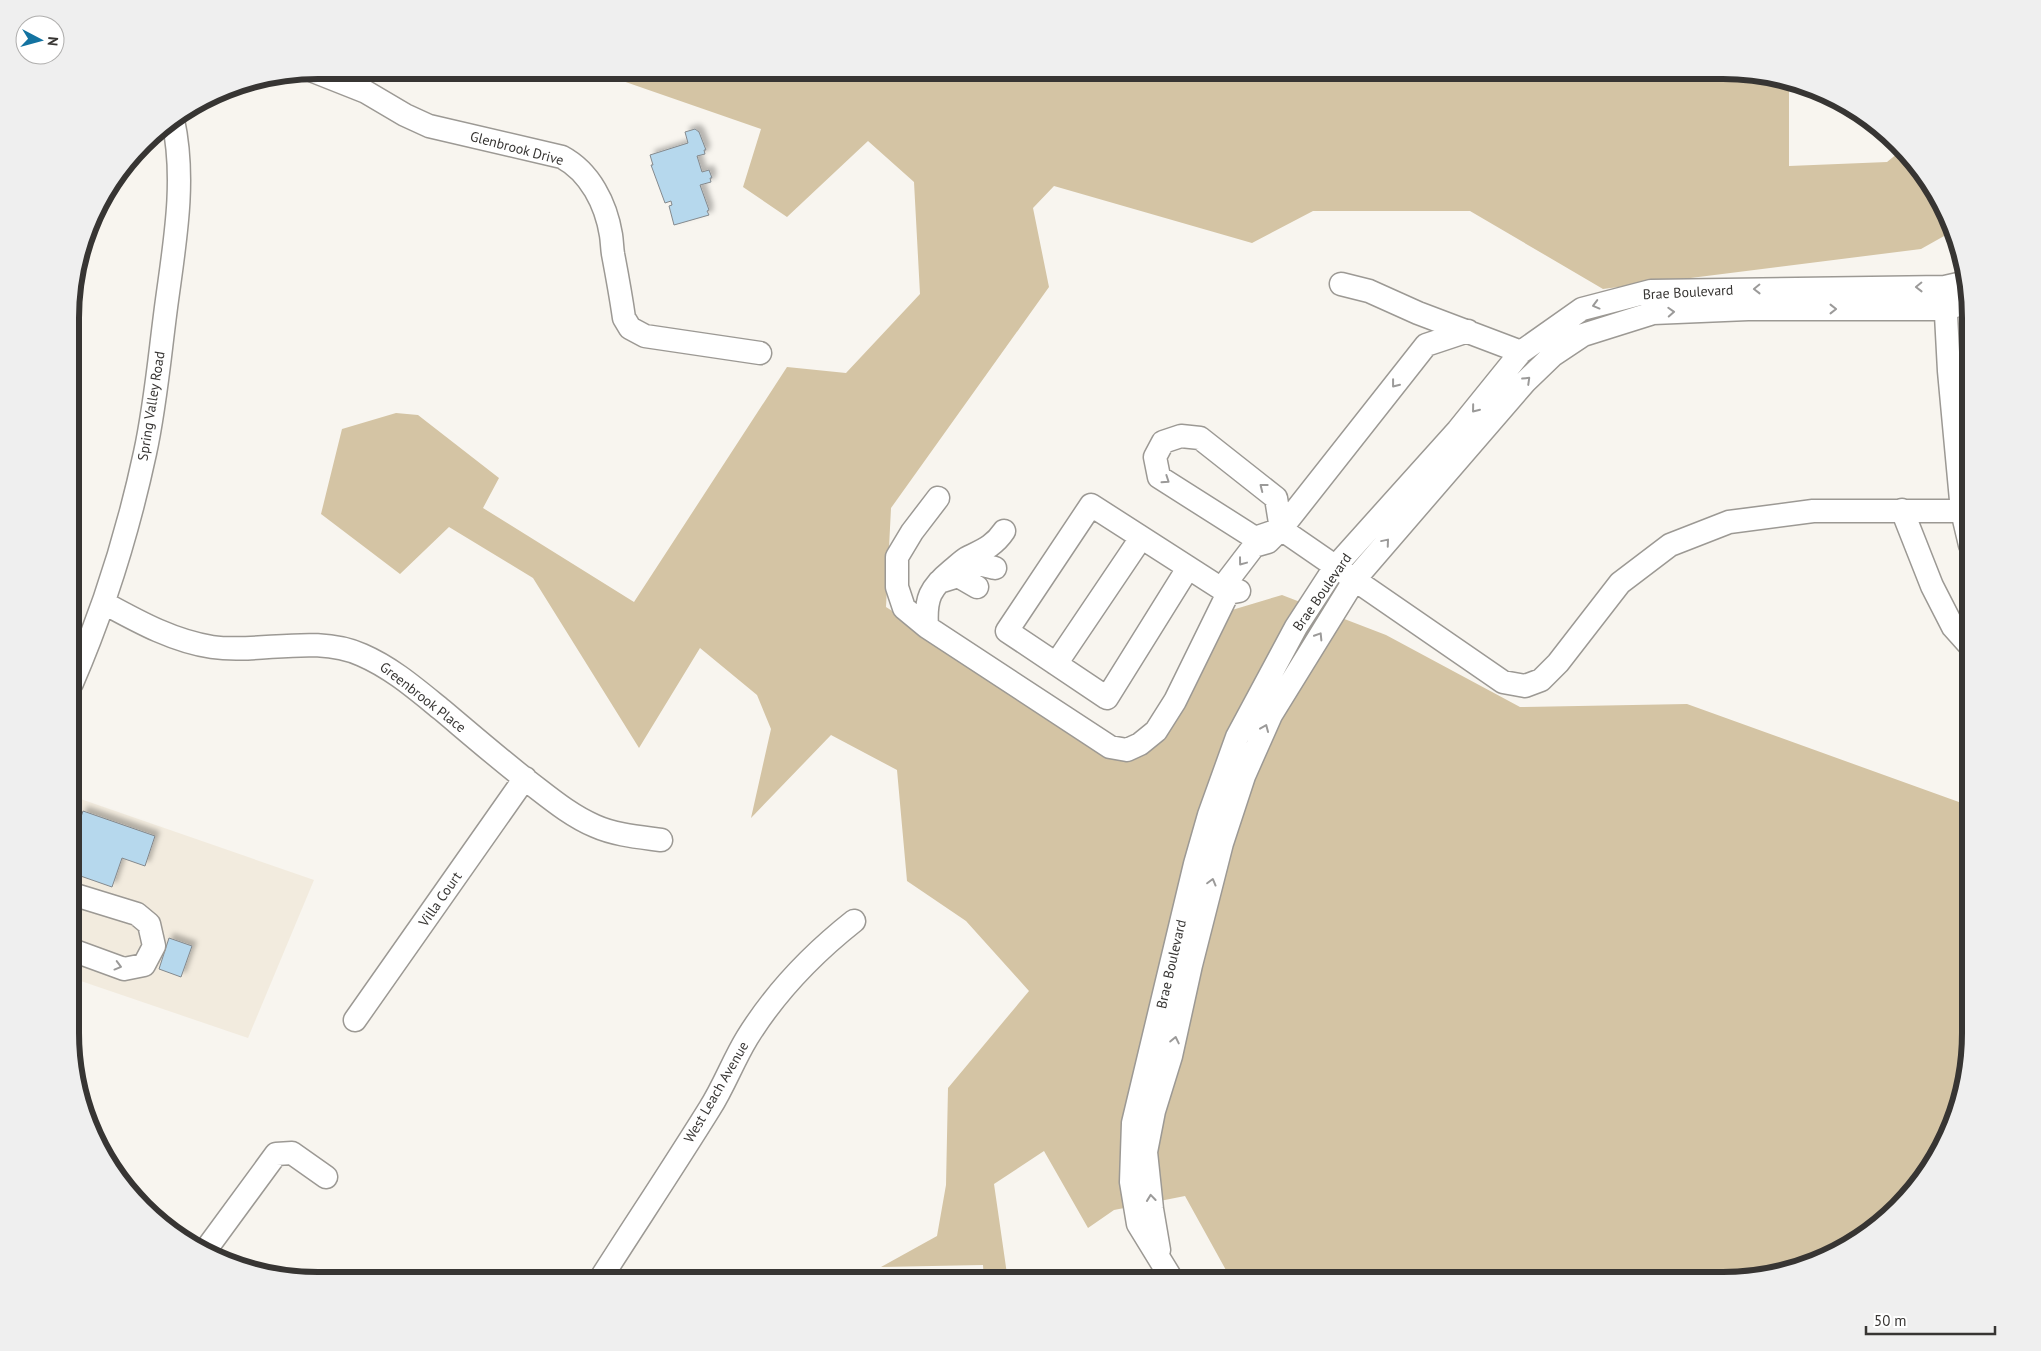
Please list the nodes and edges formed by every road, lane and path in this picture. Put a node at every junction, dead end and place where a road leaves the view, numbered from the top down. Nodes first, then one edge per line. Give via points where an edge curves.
1 (333, 79) edge
2 (175, 126) edge
3 (1341, 284) dead end
4 (1960, 284) edge
5 (1945, 287) junction
6 (1962, 304) edge
7 (1946, 309) junction
8 (1418, 313) junction
9 (1468, 331) junction
10 (1426, 345) junction
11 (1521, 352) junction
12 (760, 353) dead end
13 (1960, 380) edge
14 (938, 498) dead end
15 (1902, 510) junction
16 (1962, 511) joint
17 (1004, 531) dead end
18 (1274, 536) junction
19 (1141, 538) junction
20 (995, 568) dead end
21 (1188, 568) junction
22 (1335, 568) junction
23 (1355, 579) junction
24 (936, 583) junction
25 (977, 587) dead end
26 (1228, 593) junction
27 (104, 603) junction
28 (927, 627) junction
29 (1962, 637) edge
30 (1056, 664) junction
31 (79, 666) edge
32 (525, 778) junction
33 (661, 840) dead end
34 (79, 896) edge
35 (854, 921) dead end
36 (79, 953) edge
37 (355, 1020) dead end
38 (326, 1177) dead end
39 (209, 1246) edge
40 (605, 1272) edge
41 (1167, 1272) edge

1 - 12 street, Glenbrook Drive via 366,92 429,126 562,157 574,164 596,191 606,213 624,318 630,328 645,336
2 - 27 street, Spring Valley Road via 179,175 177,224 152,410 145,452
3 - 8 street via 1368,291
4 - 5 street, Brae Boulevard
5 - 7 street
5 -> 11 street, Brae Boulevard via 1650,291 1582,309
6 - 7 street, Brae Boulevard
7 - 13 street
23 -> 7 street, Brae Boulevard via 1525,382 1553,355 1583,335 1653,313 1748,309
8 - 9 street
8 - 10 street via 1426,330
9 - 10 street
9 - 11 street
10 -> 18 street
11 -> 22 street, Brae Boulevard via 1458,430
13 - 16 street
14 - 28 street via 897,557 897,587 904,608
15 - 16 street
15 - 23 street via 1813,510 1769,515 1729,522 1670,545 1620,583 1558,663 1541,680 1525,686 1503,682
15 - 29 street via 1936,594 1953,627
17 - 24 street via 997,542 965,559
18 -> 18 street via 1276,498 1200,438 1182,436 1163,442 1155,457 1159,477 1255,538
18 - 22 street
18 - 26 street via 1265,557 1240,590
19 - 21 street
19 - 30 street
19 - 30 street via 1090,505 1008,631
20 - 24 street via 965,564
21 - 26 street
21 - 30 street via 1107,698
22 - 23 street
22 - 41 street, Brae Boulevard via 1296,627 1237,737 1195,864 1133,1123 1132,1182 1138,1224
41 -> 23 street, Brae Boulevard via 1152,1209 1146,1152 1222,843 1244,776 1271,714
24 - 25 street via 958,576
24 - 28 street via 926,608
26 - 28 street via 1156,732 1128,750 1110,748
27 - 31 street, Spring Valley Road
27 - 32 street, Greenbrook Place via 158,632 205,646 306,645 359,653 384,665 409,683
32 - 33 street, Greenbrook Place via 572,815 595,827
32 - 37 street, Villa Court
36 -> 34 street via 124,969 144,965 154,946 149,924 137,914
35 - 40 street, West Leach Avenue via 788,980 766,1009 712,1106
38 - 39 street via 292,1153 276,1154

